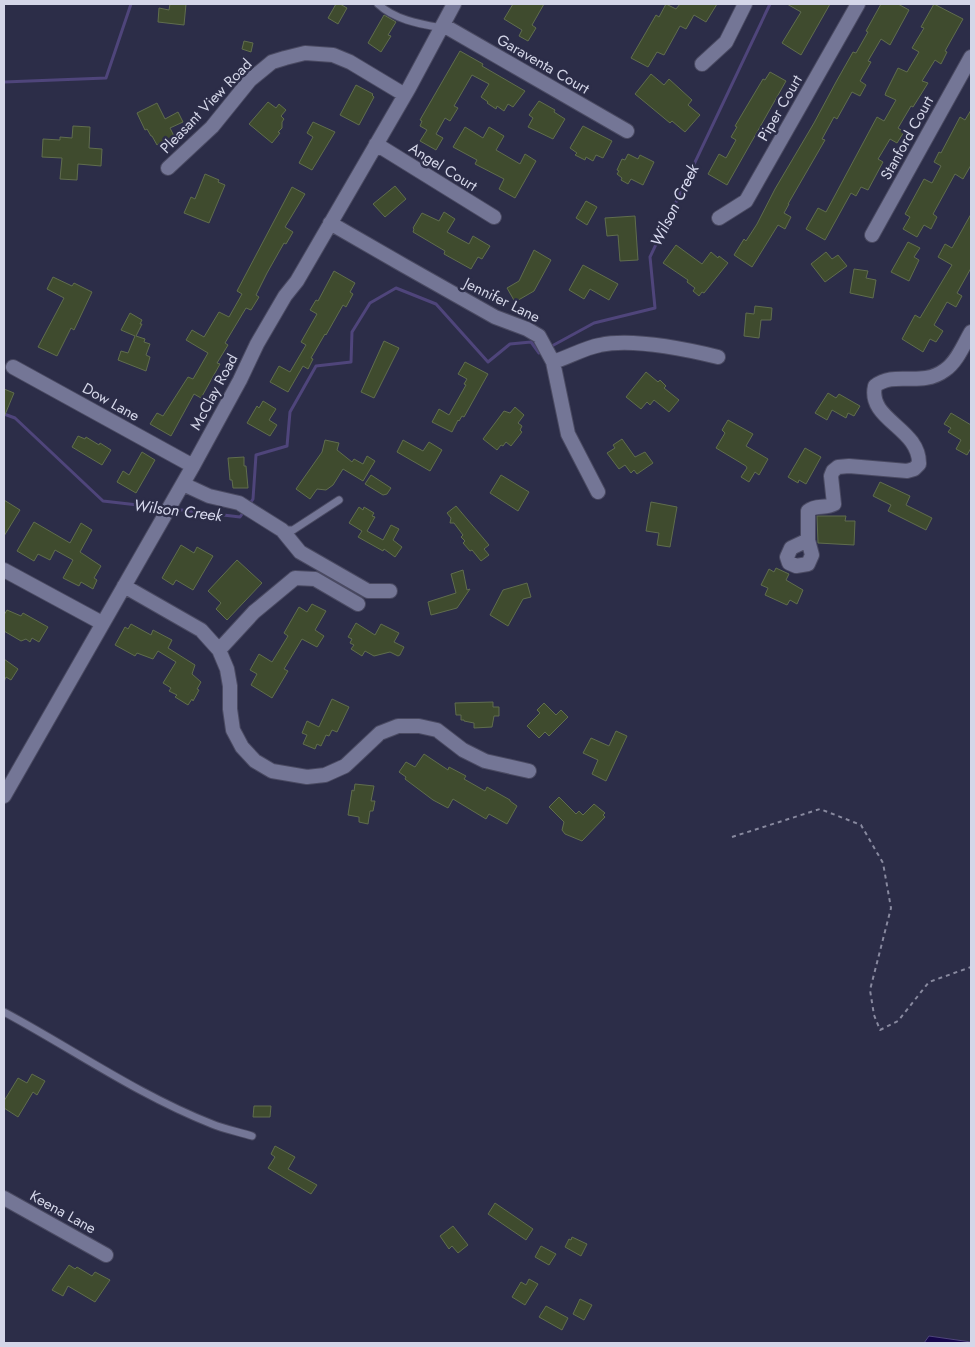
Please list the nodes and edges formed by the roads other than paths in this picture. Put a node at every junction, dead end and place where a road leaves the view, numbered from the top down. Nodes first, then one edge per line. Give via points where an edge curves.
1 (378, 4) edge
2 (454, 4) edge
3 (745, 4) edge
4 (858, 4) edge
5 (443, 27) junction
6 (971, 57) edge
7 (702, 64) dead end
8 (405, 95) junction
9 (627, 131) dead end
10 (376, 144) junction
11 (168, 168) dead end
12 (494, 217) dead end
13 (719, 218) dead end
14 (330, 222) junction
15 (872, 235) dead end
16 (971, 332) edge
17 (718, 357) dead end
18 (552, 360) junction
19 (13, 367) dead end
20 (193, 466) junction
21 (183, 484) junction
22 (598, 492) dead end
23 (339, 500) dead end
24 (282, 530) junction
25 (808, 540) dead end
26 (4, 570) edge
27 (124, 586) junction
28 (390, 590) dead end
29 (358, 604) dead end
30 (102, 623) junction
31 (219, 650) junction
32 (529, 771) dead end
33 (4, 796) edge
34 (4, 1012) edge
35 (252, 1136) dead end
36 (4, 1198) edge
37 (106, 1255) dead end

1 - 5 lane via 389,13 414,23
2 - 5 street, McClay Road
3 - 7 street via 726,42
4 - 13 street, Piper Court via 746,201
5 - 8 street, McClay Road
5 - 9 street, Garaventa Court
6 - 15 street, Stanford Court
8 - 10 street, McClay Road
8 - 11 street, Pleasant View Road via 333,55 304,53 272,62 250,80 212,127
10 - 12 street, Angel Court
10 - 14 street, McClay Road
14 - 18 street, Jennifer Lane via 495,317 528,329 539,336
14 - 20 street, McClay Road via 257,344
16 - 25 street via 946,369 930,378 890,378 875,386 877,404 912,440 920,454 920,464 907,471 838,467 831,476 834,504 808,511
17 - 18 street via 624,342 598,345
18 - 22 street, Jennifer Lane via 568,434
19 - 20 street, Dow Lane
20 - 21 street, McClay Road
21 - 24 street via 209,496 239,503
21 - 27 street, McClay Road
23 - 24 lane via 293,530
24 - 28 street via 300,552 360,586 368,590
26 - 30 street
27 - 30 street, McClay Road
27 - 31 street via 201,630
29 - 31 street via 315,579 295,578 254,612
30 - 33 street, McClay Road
31 - 32 street via 230,686 233,730 255,761 272,771 308,777 325,775 344,766 380,733 398,726 436,730 485,761
34 - 35 lane via 127,1084 213,1125
36 - 37 street, Keena Lane

